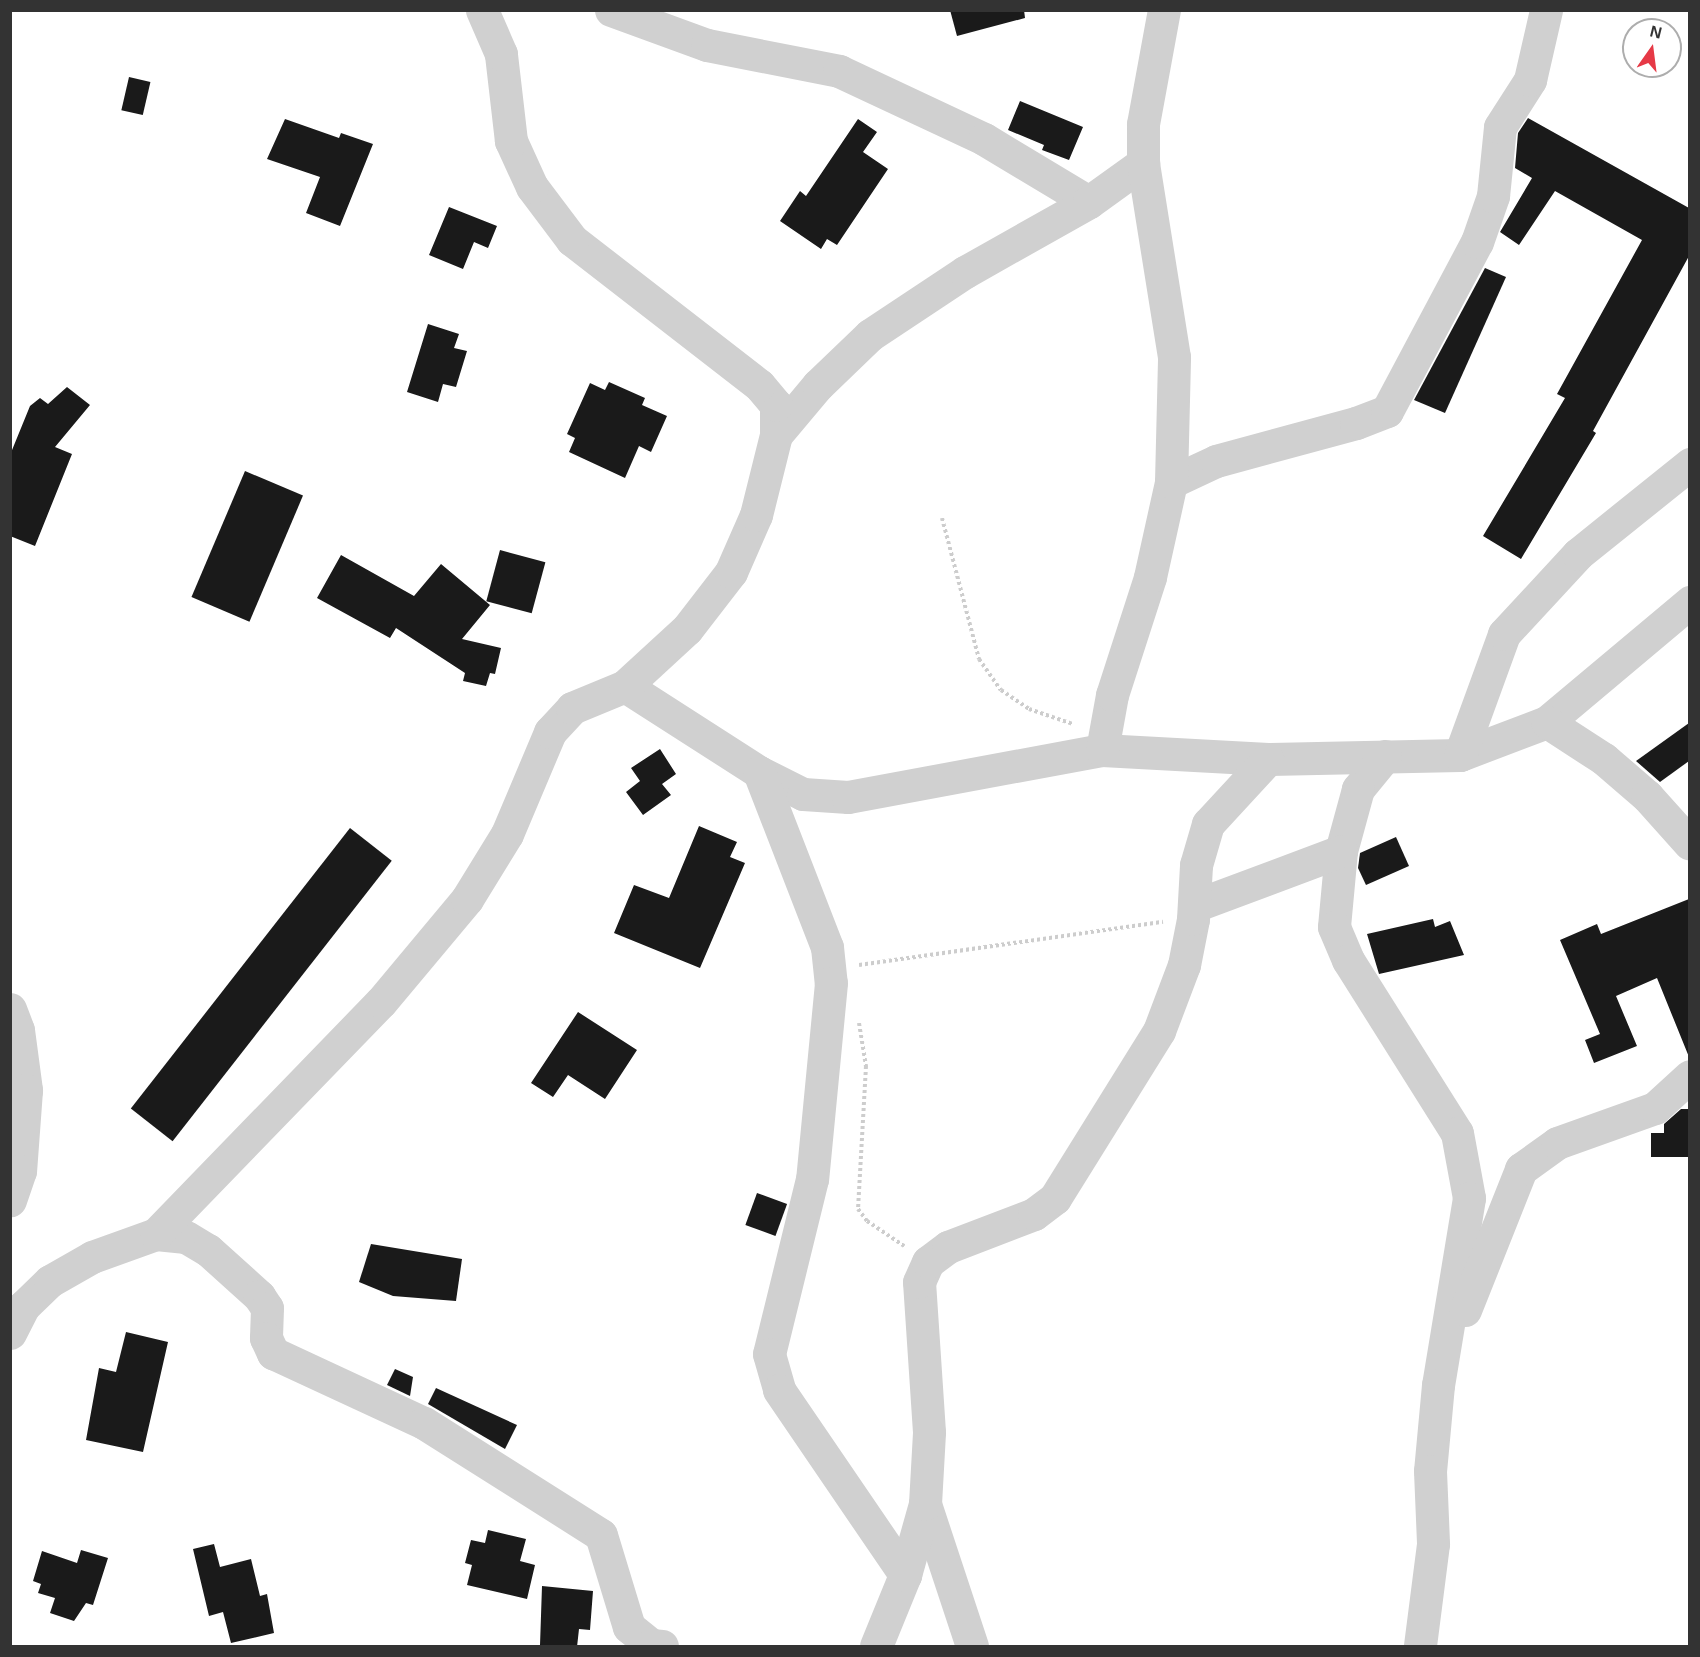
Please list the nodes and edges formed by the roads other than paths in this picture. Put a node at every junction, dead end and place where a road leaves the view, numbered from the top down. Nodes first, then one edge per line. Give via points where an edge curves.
1 (482, 10) edge
2 (611, 10) edge
3 (1164, 10) edge
4 (1546, 10) edge
5 (1143, 162) junction
6 (1089, 202) junction
7 (776, 435) junction
8 (1689, 464) edge
9 (1171, 482) junction
10 (1689, 602) edge
11 (625, 686) junction
12 (1547, 722) junction
13 (1104, 743) junction
14 (1460, 755) junction
15 (1386, 756) junction
16 (1268, 759) junction
17 (759, 772) junction
18 (1689, 844) edge
19 (1341, 850) junction
20 (1193, 912) junction
21 (10, 1009) edge
22 (1689, 1076) edge
23 (10, 1200) edge
24 (156, 1234) junction
25 (10, 1334) edge
26 (1438, 1385) junction
27 (925, 1504) junction
28 (905, 1575) junction
29 (662, 1647) edge
30 (876, 1647) edge
31 (972, 1647) edge
32 (1420, 1647) edge

1 - 7 street via 501,54 511,141 532,187 572,240 759,385 776,405
2 - 6 street via 707,45 839,71 984,139
3 - 5 street via 1143,124
4 - 9 street via 1530,80 1500,127 1493,196 1477,242 1387,411 1216,461
5 - 6 street
5 - 9 street via 1174,357
6 - 7 street via 965,272 870,335 818,385
7 - 11 street via 756,514 731,572 687,629
8 - 14 street via 1578,554 1504,634
9 - 13 street via 1150,577 1112,695
10 - 12 street
11 - 17 street
11 - 24 street via 572,708 550,732 507,834 466,899 381,1002
12 - 14 street
12 - 18 street via 1604,759 1647,796
13 - 16 street
13 - 17 street via 848,798 803,794
14 - 15 street
15 - 16 street
15 - 19 street via 1358,789
16 - 20 street via 1208,824 1196,865
17 - 28 street via 827,946 830,976 812,1179 769,1354 779,1390
19 - 20 street
19 - 26 street via 1334,927 1348,960 1457,1133 1469,1197
20 - 27 street via 1184,965 1159,1031 1055,1198 1034,1215 948,1247 928,1262 919,1282 929,1432
21 - 23 street via 18,1030 26,1089 20,1171
22 - 26 street via 1655,1108 1557,1143 1521,1169 1502,1209
24 - 25 street via 92,1257 50,1281 24,1306
24 - 29 street via 186,1237 208,1250 259,1296 267,1308 266,1338 273,1353 424,1423 601,1535 629,1627 651,1645
26 - 32 street via 1430,1471 1433,1544
27 - 28 street
27 - 31 street
28 - 30 street

